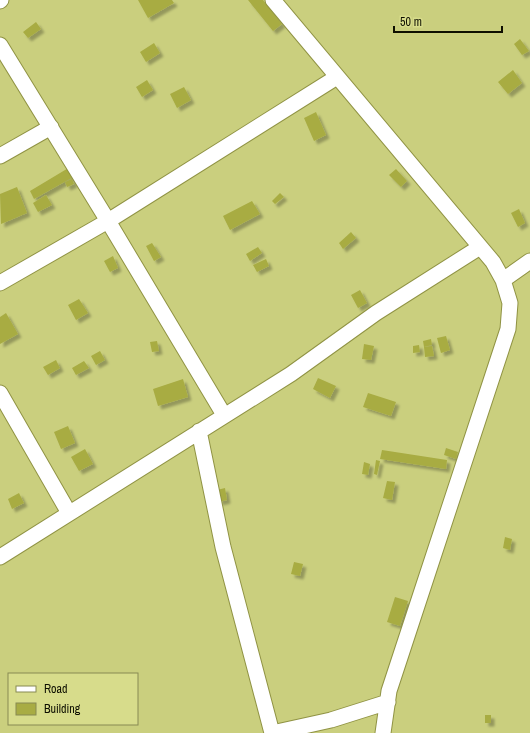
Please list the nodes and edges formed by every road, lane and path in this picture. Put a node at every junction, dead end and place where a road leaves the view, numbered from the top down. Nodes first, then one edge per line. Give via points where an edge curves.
1 (273, 0) edge
2 (0, 45) edge
3 (337, 77) junction
4 (51, 127) junction
5 (0, 156) edge
6 (108, 221) junction
7 (480, 247) junction
8 (530, 261) edge
9 (503, 280) junction
10 (0, 283) edge
11 (0, 393) edge
12 (224, 415) junction
13 (199, 431) junction
14 (69, 514) junction
15 (0, 557) edge
16 (388, 702) junction
17 (272, 733) edge
18 (383, 733) edge

1 - 3 street
2 - 4 street
3 - 6 street
3 - 7 street
4 - 5 street
4 - 6 street
6 - 10 street
6 - 12 street
7 - 9 street via 493,262
7 - 12 street via 376,313 291,374
8 - 9 street
9 - 16 street via 510,303 508,329 402,650
11 - 14 street
12 - 13 street
13 - 14 street
13 - 17 street via 224,547
14 - 15 street
16 - 17 street via 332,720
16 - 18 street

